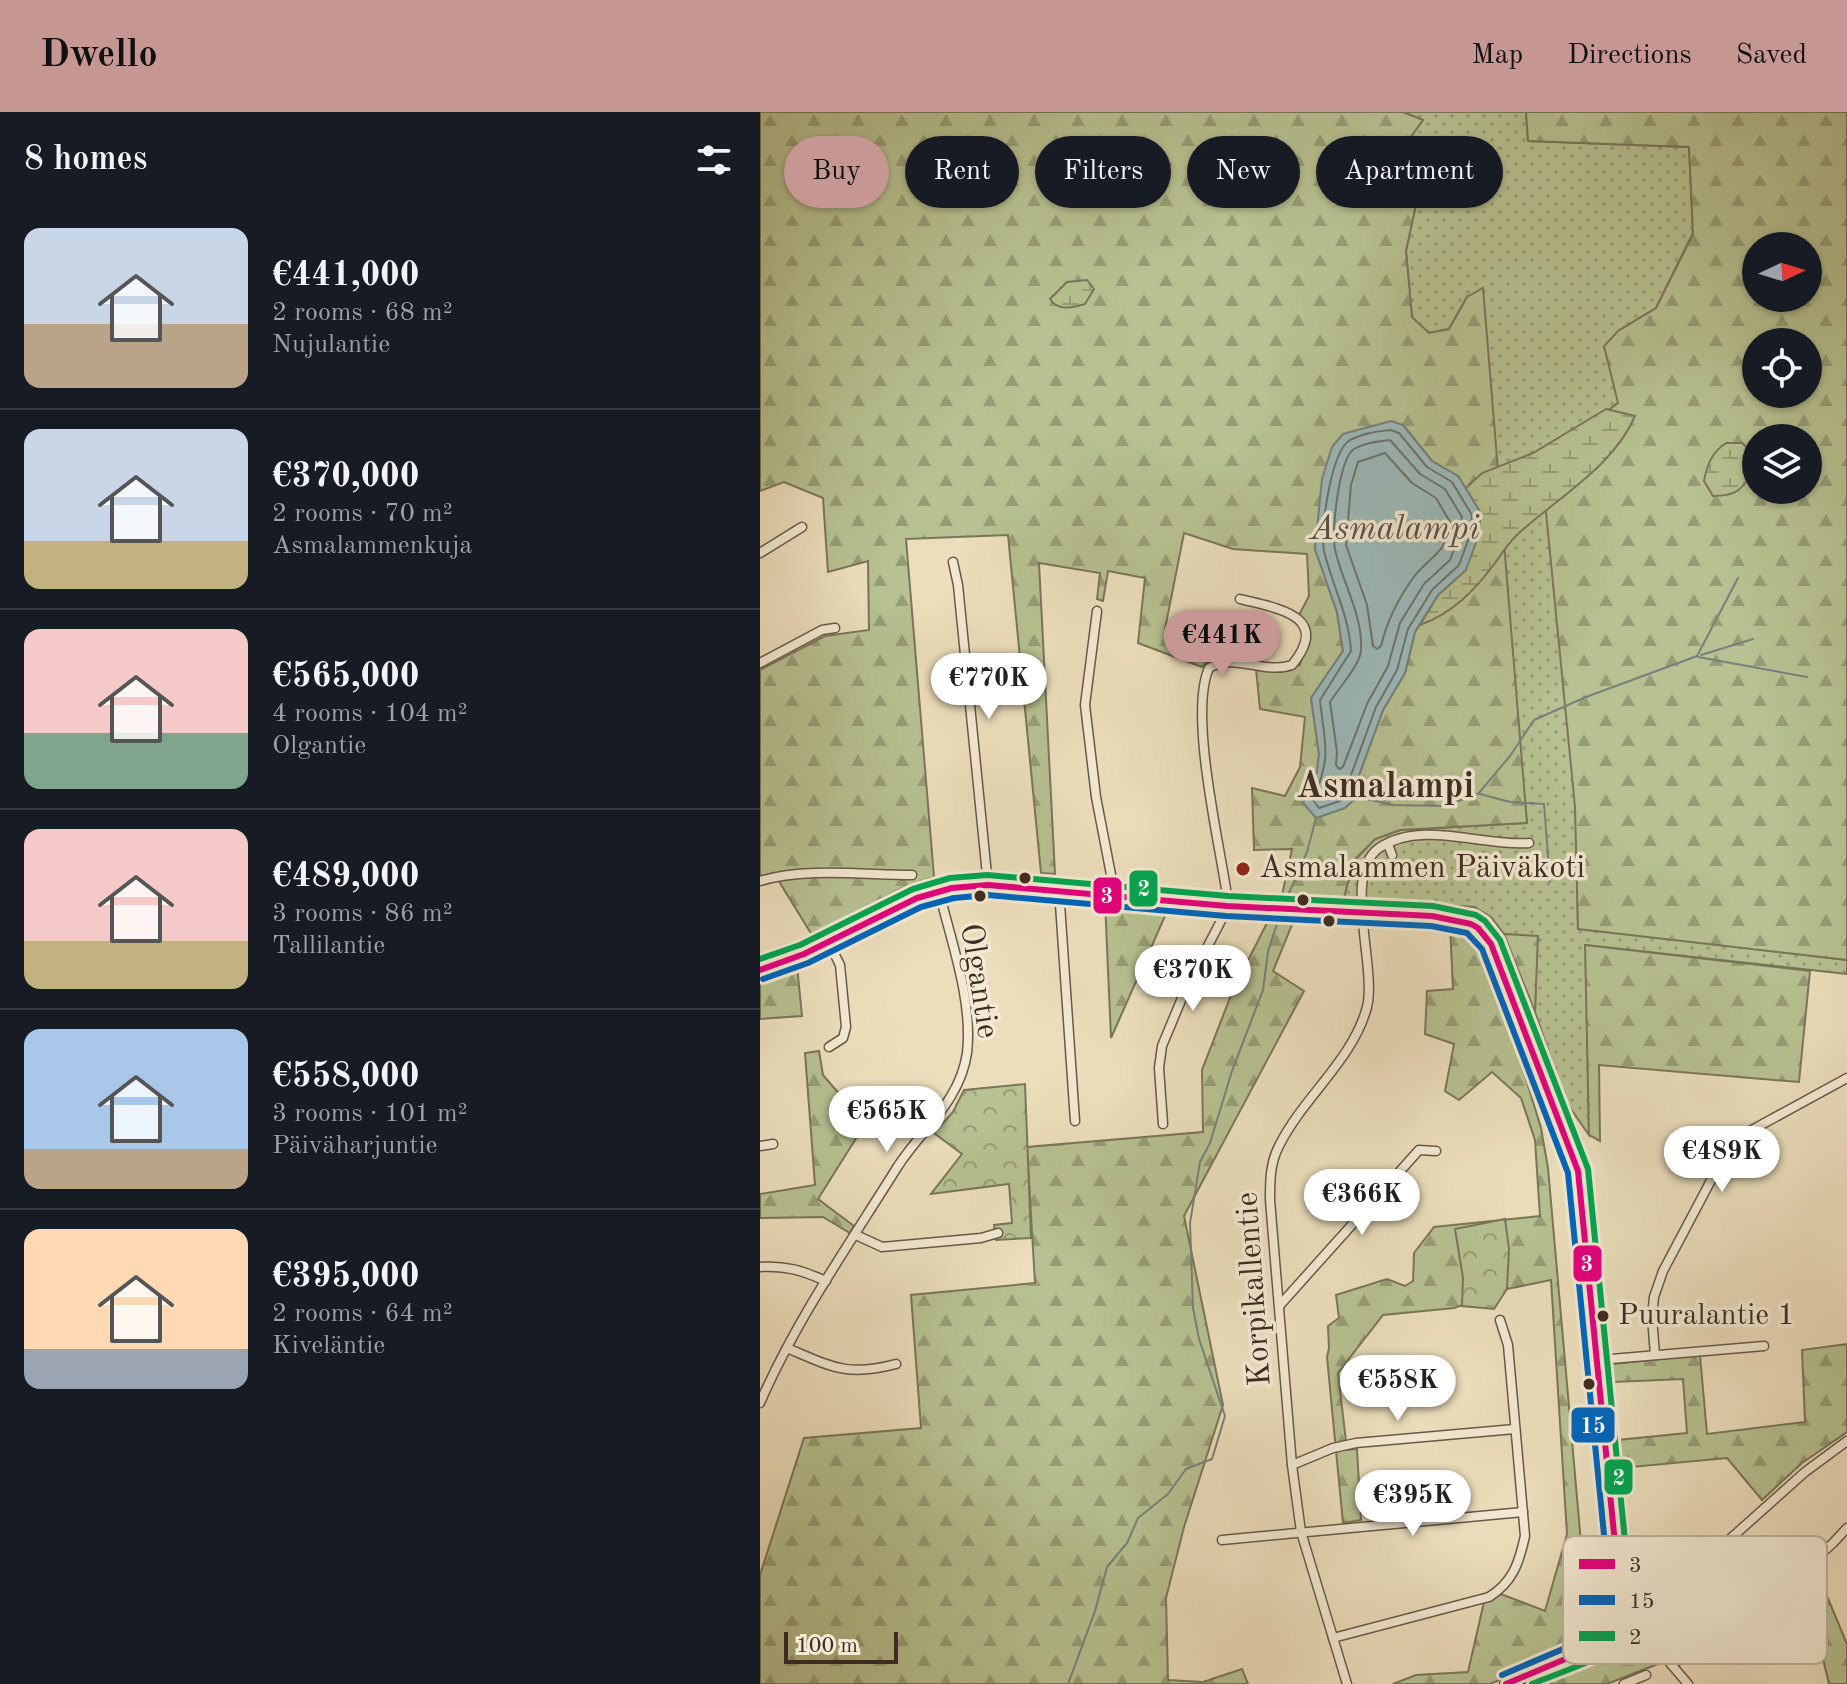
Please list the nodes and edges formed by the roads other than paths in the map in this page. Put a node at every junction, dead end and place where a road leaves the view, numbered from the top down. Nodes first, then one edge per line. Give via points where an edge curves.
1 (802, 527) dead end
2 (760, 553) edge
3 (953, 562) dead end
4 (1240, 599) dead end
5 (1097, 611) dead end
6 (835, 628) dead end
7 (760, 663) edge
8 (1529, 843) dead end
9 (1388, 844) junction
10 (1392, 855) dead end
11 (912, 875) dead end
12 (760, 881) edge
13 (988, 885) junction
14 (1059, 890) junction
15 (939, 891) junction
16 (1112, 895) junction
17 (1227, 906) junction
18 (1362, 912) junction
19 (829, 943) junction
20 (760, 970) edge
21 (829, 1047) dead end
22 (1847, 1078) edge
23 (1075, 1121) dead end
24 (1163, 1124) dead end
25 (773, 1144) dead end
26 (760, 1146) edge
27 (1436, 1151) dead end
28 (998, 1233) dead end
29 (856, 1235) junction
30 (760, 1267) edge
31 (826, 1281) junction
32 (1280, 1305) junction
33 (1500, 1320) dead end
34 (1764, 1346) dead end
35 (787, 1348) junction
36 (1655, 1355) junction
37 (1599, 1360) junction
38 (896, 1364) dead end
39 (760, 1403) edge
40 (1515, 1429) junction
41 (1847, 1441) edge
42 (1292, 1465) junction
43 (1523, 1512) junction
44 (1847, 1528) edge
45 (1301, 1532) junction
46 (1615, 1536) edge
47 (1733, 1536) edge
48 (1222, 1540) dead end
49 (1827, 1547) edge
50 (1333, 1638) junction
51 (1563, 1660) edge
52 (1671, 1664) edge
53 (1646, 1675) dead end
54 (1345, 1684) edge
55 (1506, 1684) edge
56 (1624, 1684) edge
57 (1688, 1684) edge

1 - 2 street
3 - 13 street
4 - 17 street via 1292,612 1305,635 1292,665 1271,669 1225,661 1205,676 1203,729
5 - 16 street via 1085,705
6 - 7 street
8 - 9 street via 1423,835
9 - 10 street
9 - 18 street, Korpikallentie via 1373,853 1364,869
11 - 12 street via 807,874
13 - 14 street
13 - 15 street
14 - 16 street
14 - 23 street
15 - 19 street
15 - 29 street, Olgantie via 963,995 966,1059 951,1100 910,1148
16 - 17 street
17 - 18 street
17 - 24 street via 1162,1046
18 - 32 street, Korpikallentie via 1370,975 1360,1029 1279,1146 1271,1171
18 - 37 street via 1459,920 1478,928 1491,944 1578,1171
19 - 20 street
19 - 21 street via 840,965 846,1027 843,1038
22 - 36 street via 1739,1137 1726,1152 1663,1271 1652,1317
25 - 26 street
27 - 32 street via 1419,1150
28 - 29 street via 882,1247
29 - 31 street, Olgantie
30 - 31 street via 798,1269
31 - 35 street, Olgantie
32 - 42 street, Korpikallentie
33 - 40 street via 1508,1345
34 - 36 street
35 - 38 street via 836,1369
35 - 39 street, Olgantie
36 - 37 street
37 - 46 street
40 - 42 street via 1356,1443
40 - 43 street
41 - 47 street
42 - 45 street, Korpikallentie
43 - 45 street
43 - 50 street via 1525,1536 1518,1567 1504,1588 1489,1597
44 - 49 street
45 - 48 street
45 - 50 street, Korpikallentie
50 - 54 street, Korpikallentie
51 - 55 street
52 - 57 street
53 - 56 street

